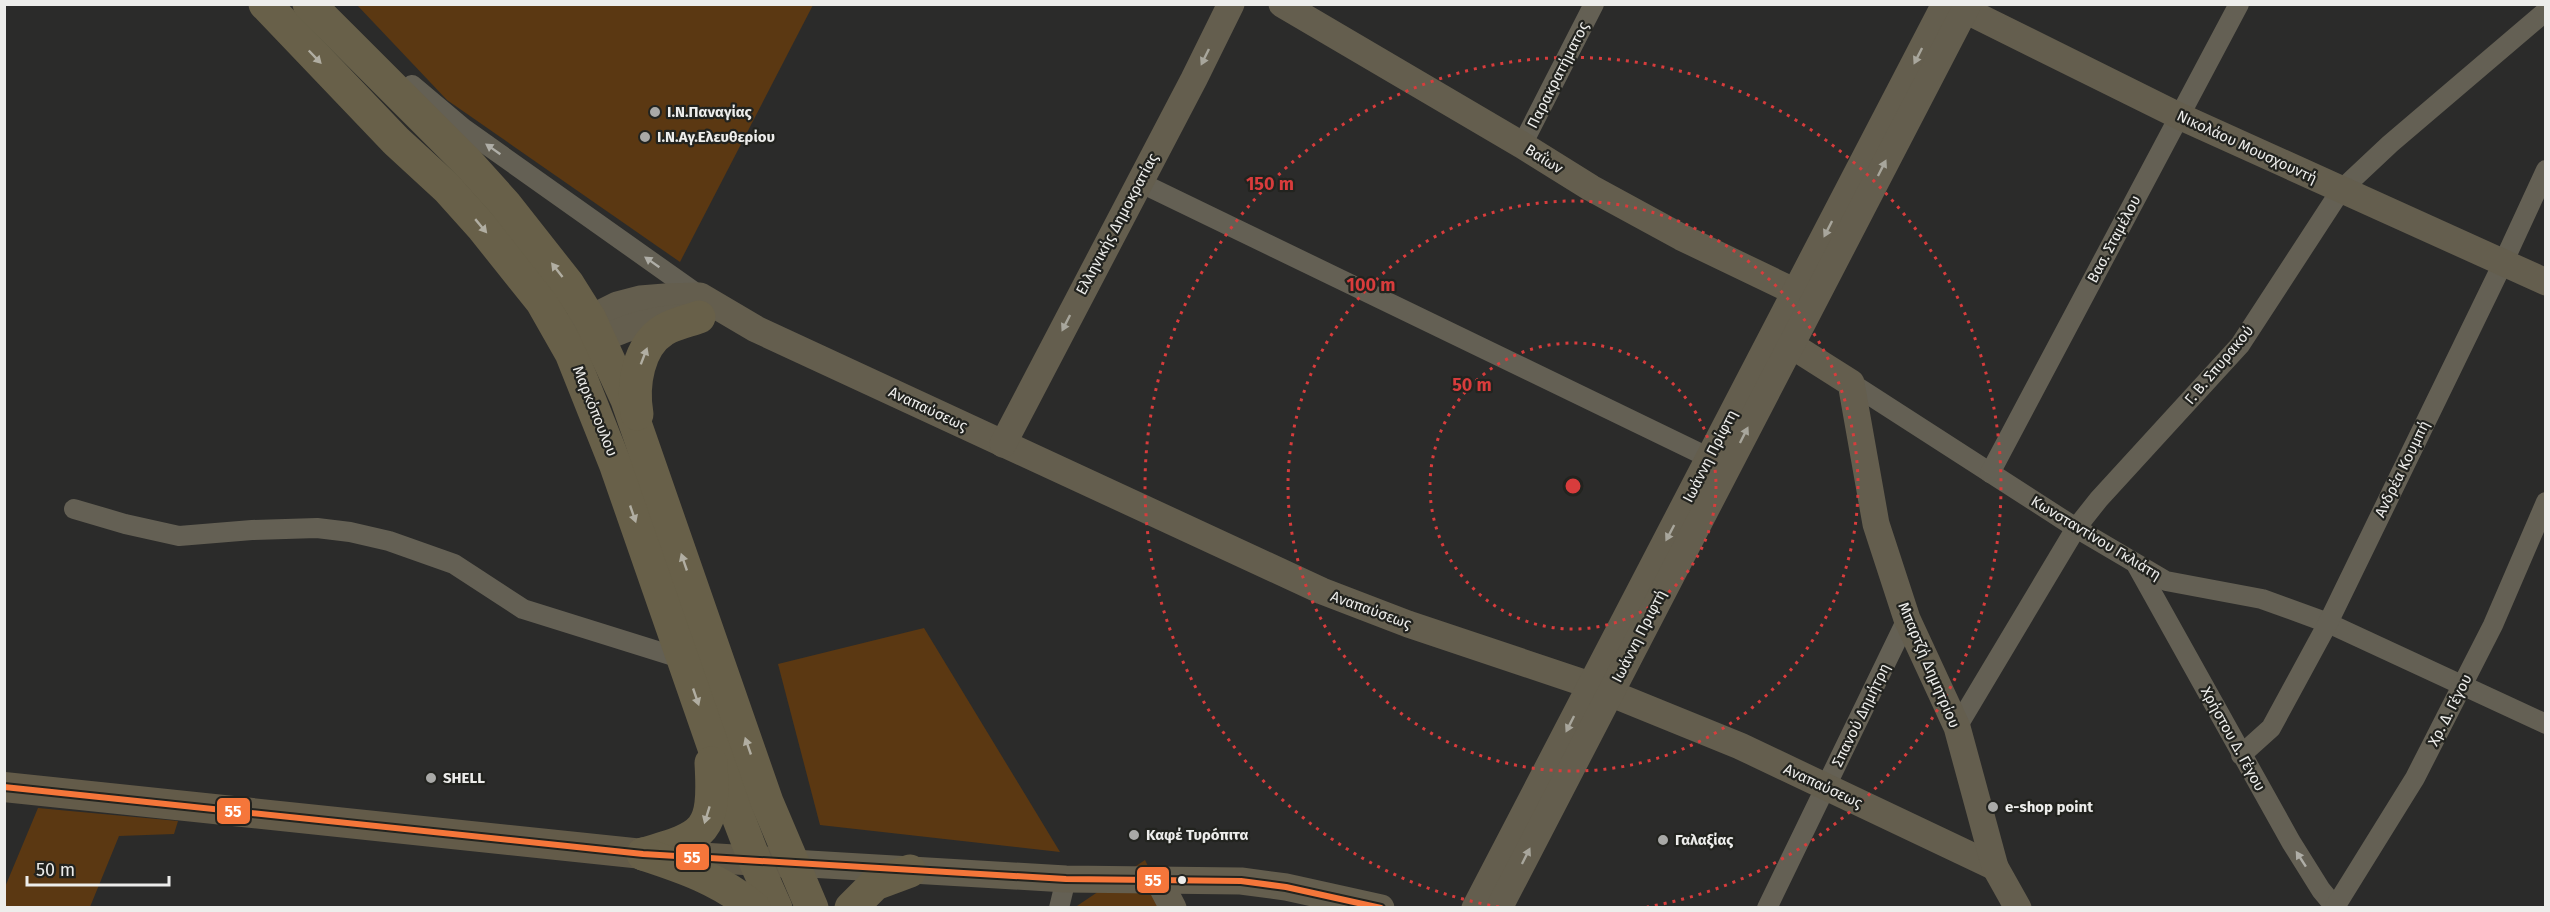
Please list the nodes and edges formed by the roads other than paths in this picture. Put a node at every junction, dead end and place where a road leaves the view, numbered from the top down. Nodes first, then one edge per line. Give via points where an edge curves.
1 (265, 4) edge
2 (309, 4) edge
3 (332, 4) edge
4 (1231, 4) edge
5 (1281, 4) edge
6 (1594, 4) edge
7 (2239, 4) edge
8 (1957, 6) edge
9 (2546, 11) edge
10 (2180, 116) junction
11 (1522, 145) junction
12 (2546, 170) edge
13 (1139, 182) junction
14 (2342, 190) junction
15 (2503, 263) junction
16 (2546, 282) edge
17 (1804, 297) junction
18 (700, 307) junction
19 (580, 336) junction
20 (1782, 339) junction
21 (1851, 383) junction
22 (1003, 444) junction
23 (646, 454) junction
24 (1718, 462) junction
25 (1990, 473) junction
26 (2546, 502) edge
27 (74, 509) dead end
28 (2076, 528) junction
29 (2137, 566) junction
30 (1669, 580) joint
31 (1907, 619) junction
32 (2328, 623) junction
33 (683, 659) junction
34 (2464, 684) junction
35 (1600, 689) junction
36 (2546, 724) edge
37 (1957, 727) junction
38 (710, 736) junction
39 (2241, 755) junction
40 (4, 787) edge
41 (1826, 787) junction
42 (643, 854) junction
43 (755, 861) junction
44 (792, 863) junction
45 (1995, 867) junction
46 (910, 870) junction
47 (1066, 879) junction
48 (1159, 881) junction
49 (2335, 907) edge
50 (754, 908) edge
51 (776, 908) edge
52 (812, 908) edge
53 (851, 908) edge
54 (1059, 908) edge
55 (1173, 908) edge
56 (1381, 908) edge
57 (1475, 908) edge
58 (1499, 908) edge
59 (1767, 908) edge
60 (2018, 908) edge

1 -> 19 highway, Μαρκόπουλου via 396,141 447,188 542,302
19 -> 2 highway, Μαρκόπουλου via 568,284 505,204
18 -> 3 street via 463,128 405,79
4 -> 13 main road, Ελληνικής Δημοκρατίας
5 - 11 main road, Βαΐων
6 - 11 street, Παρακρατήματος
7 - 10 street, Βασ. Σταμέλου
8 - 10 main road, Νικολάου Μουσχουντή
8 - 17 main road, Ιωάννη Πρίφτη
9 - 14 street, Γ. Β. Σπυρακού
10 - 14 main road, Νικολάου Μουσχουντή
10 - 25 street, Βασ. Σταμέλου
11 - 17 main road, Βαΐων via 1681,237
12 - 15 street, Ανδρέα Κουμπή
13 -> 22 main road, Ελληνικής Δημοκρατίας
13 - 24 street
14 - 15 main road, Νικολάου Μουσχουντή
14 - 28 street, Γ. Β. Σπυρακού via 2240,345
15 - 16 main road, Νικολάου Μουσχουντή
15 - 32 street, Ανδρέα Κουμπή
17 - 20 main road, Ιωάννη Πρίφτη
18 - 19 main road, Αναπαύσεως via 640,299 617,305
18 - 22 main road, Αναπαύσεως via 756,329
23 -> 18 highway via 636,410 637,374 644,351 652,340
19 - 23 highway, Μαρκόπουλου via 627,400
19 -> 33 highway, Μαρκόπουλου via 616,466
20 - 21 main road, Κωνσταντίνου Γκλιάτη
20 - 24 main road, Ιωάννη Πρίφτη
21 - 25 street, Κωνσταντίνου Γκλιάτη
21 - 31 main road, Μπαρτζή Δημητρίου via 1876,524
22 - 35 main road, Αναπαύσεως via 1322,591
44 -> 23 highway, Μαρκόπουλου via 767,802
24 - 30 main road, Ιωάννη Πρίφτη
24 -> 35 main road, Ιωάννη Πρίφτη
25 - 28 street, Κωνσταντίνου Γκλιάτη
26 - 34 street, Χρ. Δ. Γέγου
27 - 33 street via 179,536 317,528 380,539 454,564 523,609
28 - 29 street, Κωνσταντίνου Γκλιάτη
28 - 37 street, Γ. Β. Σπυρακού
29 - 32 street, Κωνσταντίνου Γκλιάτη via 2176,584 2262,599
29 - 39 street, Χρήστου Δ. Γέγου
30 - 35 main road, Ιωάννη Πριφτή
31 - 37 main road, Μπαρτζή Δημητρίου
31 - 41 street, Σπανού Δημήτρη
32 - 34 street, Κωνσταντίνου Γκλιάτη
32 - 39 street, Ανδρέα Κουμπή via 2271,728
33 -> 38 highway, Μαρκόπουλου
34 - 36 street, Κωνσταντίνου Γκλιάτη
34 - 49 street, Χρ. Δ. Γέγου via 2415,778
35 - 41 main road, Αναπαύσεως via 1740,746
35 -> 57 main road, Ιωάννη Πρίφτη
58 -> 35 main road, Ιωάννη Πρίφτη
37 - 45 main road, Μπαρτζή Δημητρίου
38 -> 42 highway via 712,793 706,822 699,833 684,842
38 - 43 highway, Μαρκόπουλου
49 -> 39 street, Χρήστου Δ. Γέγου via 2291,842
40 - 42 main road
41 - 45 main road, Αναπαύσεως
41 - 59 street, Σπανού Δημήτρη
42 - 43 main road
42 - 50 highway via 689,869 735,892
43 - 44 main road
43 - 51 highway, Μαρκόπουλου
44 - 46 main road
44 - 52 highway, Μαρκόπουλου
45 - 60 main road, Μπαρτζή Δημητρίου
46 - 47 main road
46 - 53 highway via 875,884
47 - 48 main road
47 - 54 street
48 - 55 main road
48 - 56 main road via 1241,881

